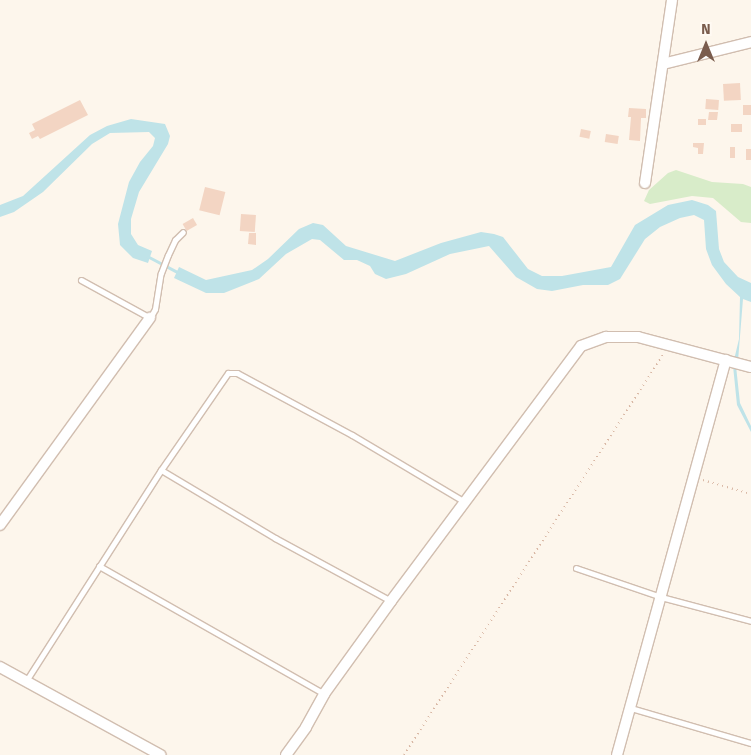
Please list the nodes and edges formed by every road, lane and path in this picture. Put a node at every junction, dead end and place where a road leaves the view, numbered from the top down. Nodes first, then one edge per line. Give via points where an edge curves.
1 (672, 0) edge
2 (751, 42) edge
3 (663, 64) junction
4 (645, 183) dead end
5 (183, 232) dead end
6 (81, 280) dead end
7 (150, 318) junction
8 (670, 345) junction
9 (732, 362) junction
10 (751, 367) edge
11 (161, 470) junction
12 (694, 478) junction
13 (751, 494) edge
14 (465, 502) junction
15 (0, 525) edge
16 (98, 566) junction
17 (576, 568) dead end
18 (661, 597) junction
19 (391, 601) junction
20 (751, 621) edge
21 (0, 668) edge
22 (26, 681) junction
23 (324, 694) junction
24 (631, 708) junction
25 (751, 743) edge
26 (161, 755) edge
27 (286, 755) edge
28 (404, 755) edge
29 (618, 755) edge

1 - 3 street
2 - 3 street
3 - 4 street
5 - 7 lane via 175,240 161,273 155,309
6 - 7 lane
7 - 15 street
8 - 9 street
8 - 14 street via 638,336 606,337 581,346
8 - 28 path
9 - 10 street
9 - 12 street
11 - 14 lane via 225,374 234,372 352,435
11 - 16 lane
11 - 19 lane via 275,538
12 - 13 path
12 - 18 street
14 - 19 street
16 - 22 lane
16 - 23 lane
17 - 18 lane
18 - 20 lane
18 - 24 street
19 - 23 street
21 - 22 street
22 - 26 street
23 - 27 street
24 - 25 lane
24 - 29 street

